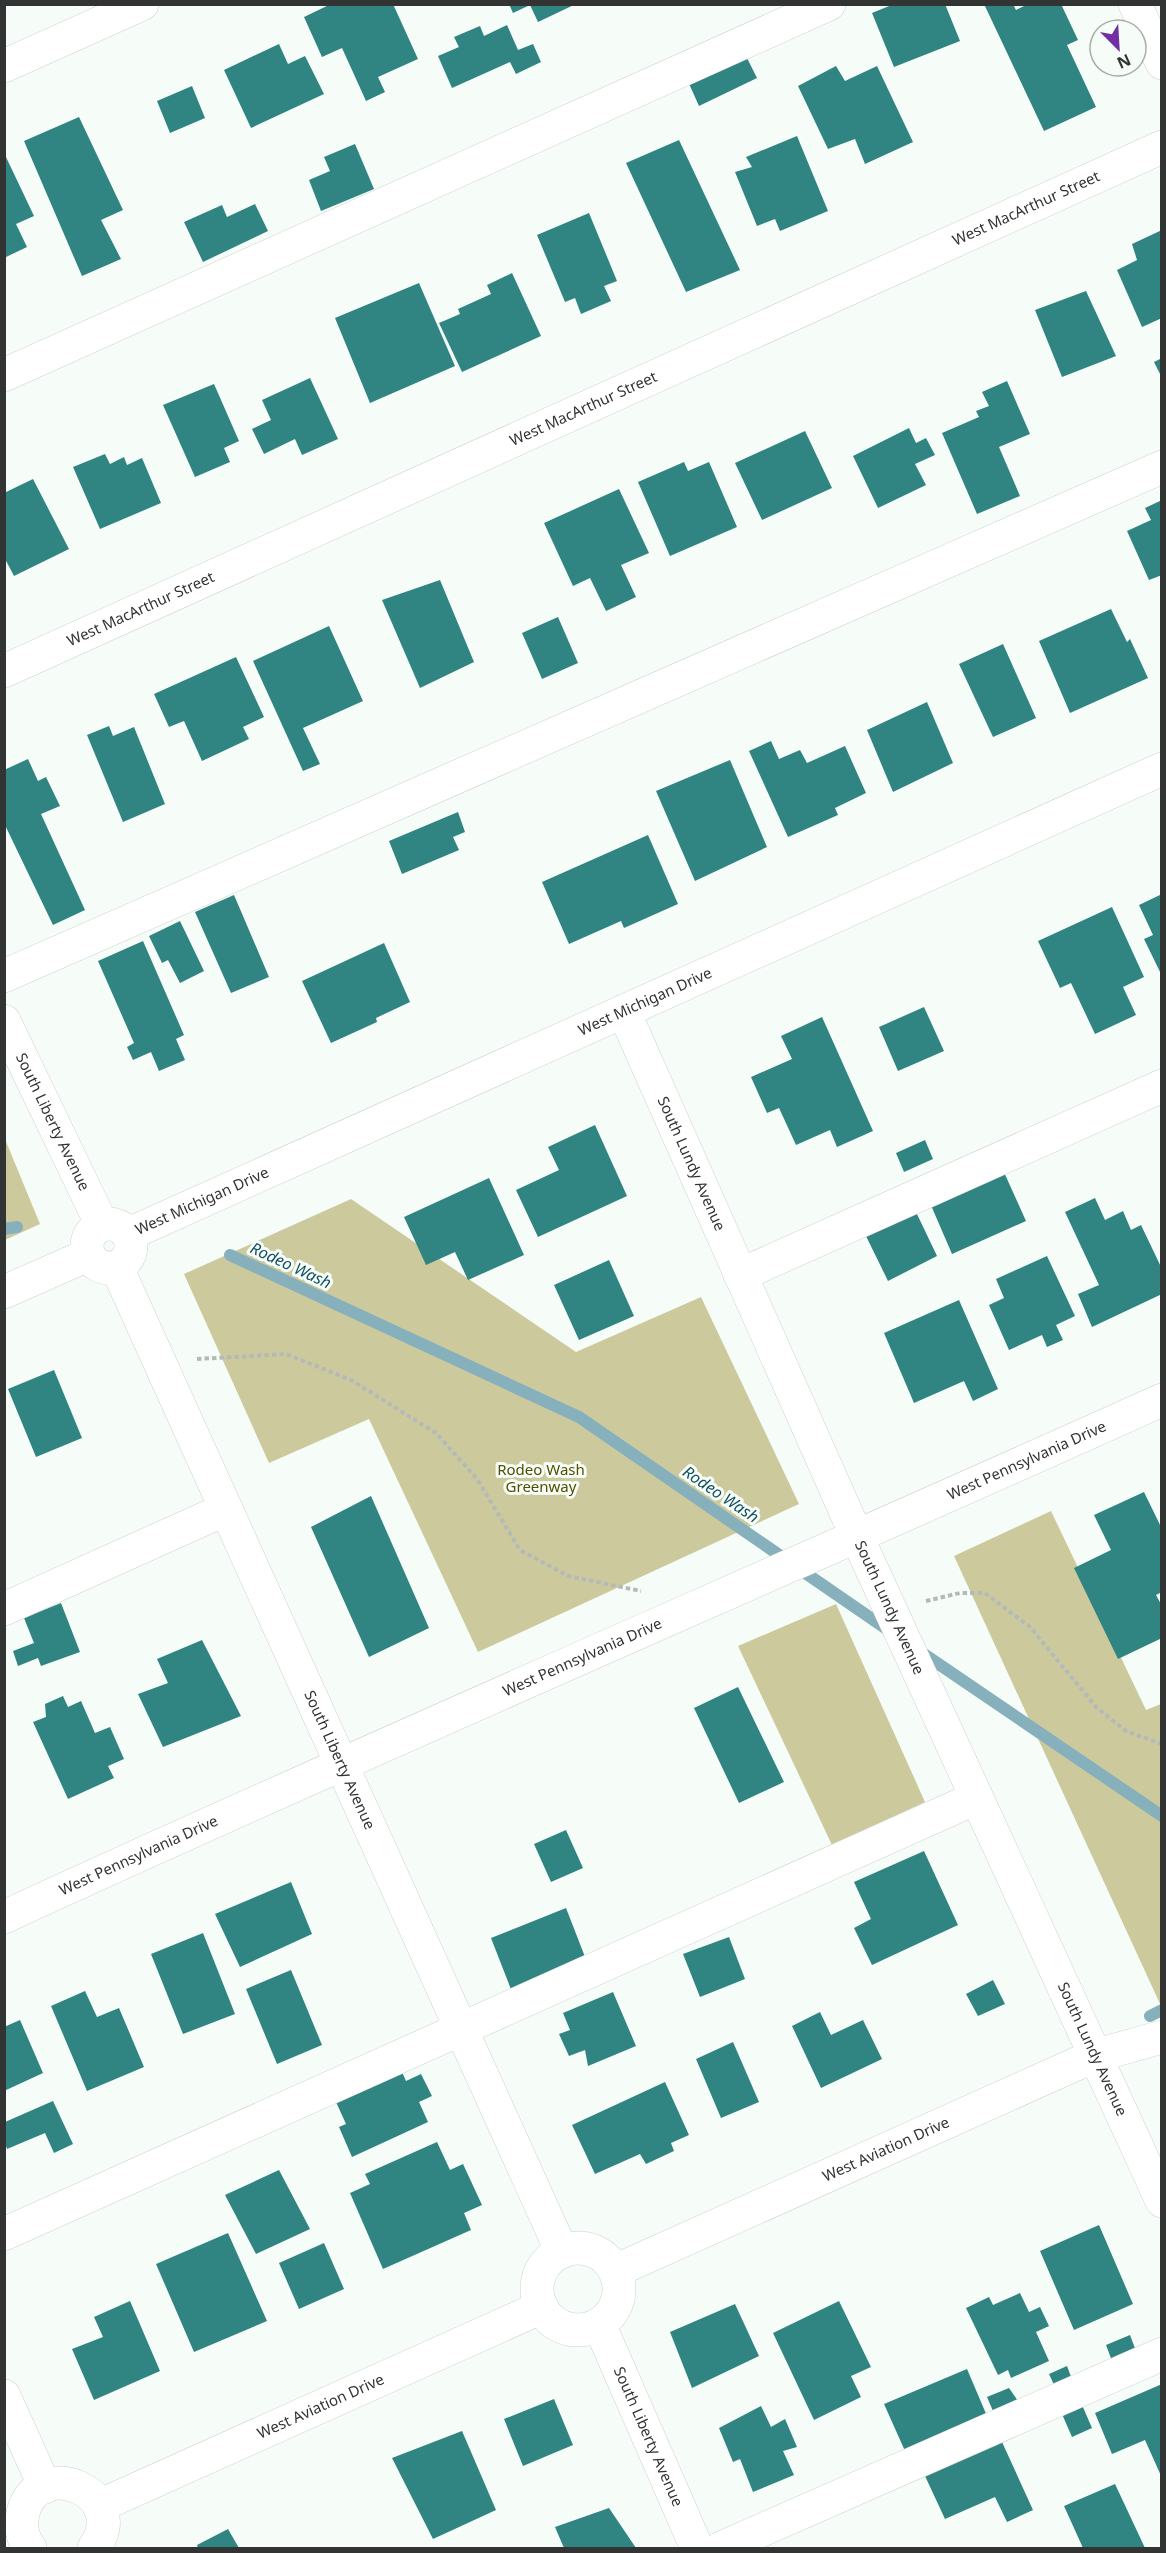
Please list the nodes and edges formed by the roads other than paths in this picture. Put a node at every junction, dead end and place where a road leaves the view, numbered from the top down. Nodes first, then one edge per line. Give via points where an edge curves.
1 (141, 4) edge
2 (829, 4) edge
3 (1135, 4) edge
4 (1161, 63) edge
5 (4, 66) edge
6 (1161, 147) edge
7 (4, 375) edge
8 (1161, 467) edge
9 (4, 671) edge
10 (1161, 769) edge
11 (4, 976) edge
12 (624, 1012) junction
13 (4, 1021) edge
14 (1161, 1086) edge
15 (115, 1230) junction
16 (103, 1262) junction
17 (740, 1275) junction
18 (4, 1292) edge
19 (1161, 1400) edge
20 (226, 1509) junction
21 (857, 1538) junction
22 (4, 1609) edge
23 (342, 1764) junction
24 (976, 1798) junction
25 (4, 1917) edge
26 (461, 2029) junction
27 (1161, 2037) edge
28 (1094, 2056) junction
29 (1161, 2202) edge
30 (4, 2234) edge
31 (562, 2252) junction
32 (615, 2271) junction
33 (542, 2307) junction
34 (599, 2324) junction
35 (1161, 2354) edge
36 (4, 2396) edge
37 (45, 2487) junction
38 (99, 2506) junction
39 (19, 2543) edge
40 (94, 2548) edge
41 (697, 2548) edge
42 (721, 2548) edge

1 - 5 street
2 - 7 street
3 - 4 street
6 - 9 street, West MacArthur Street
8 - 11 street
10 - 12 street, West Michigan Drive
12 - 15 street, West Michigan Drive
12 - 17 street, South Lundy Avenue
13 - 15 street, South Liberty Avenue
14 - 17 street
15 - 16 street via 90,1234 87,1249
16 - 18 street
16 - 20 street, South Liberty Avenue via 158,1362
17 - 21 street, South Lundy Avenue
19 - 21 street, West Pennsylvania Drive
20 - 22 street
20 - 23 street, South Liberty Avenue
21 - 23 street, West Pennsylvania Drive
21 - 24 street, South Lundy Avenue
23 - 25 street, West Pennsylvania Drive
23 - 26 street, South Liberty Avenue
24 - 26 street
24 - 28 street, South Lundy Avenue
26 - 30 street
26 - 31 street, South Liberty Avenue
27 - 28 street, West Aviation Drive
28 - 29 street, South Lundy Avenue
28 - 32 street, West Aviation Drive
31 - 32 street via 574,2248 598,2253
31 - 33 street via 542,2270 537,2289
32 - 34 street via 619,2295 608,2317
33 - 34 street via 546,2315 562,2326 580,2330
33 - 38 street, West Aviation Drive
34 - 41 street, South Liberty Avenue
35 - 42 street
36 - 37 street
37 - 38 street via 58,2483 82,2488
37 - 39 street via 25,2507
38 - 40 street via 103,2527

